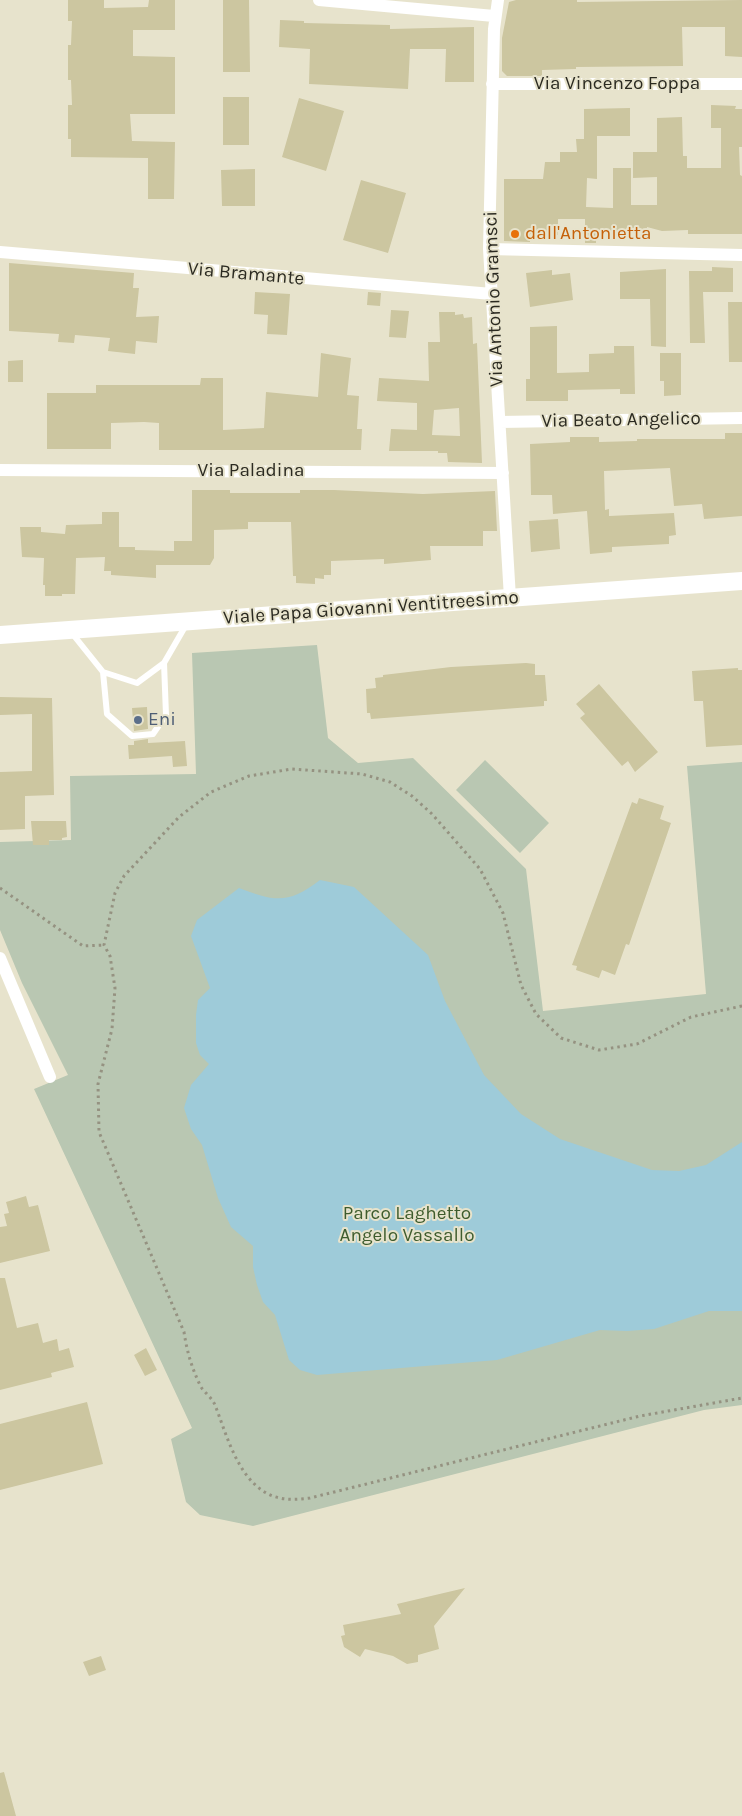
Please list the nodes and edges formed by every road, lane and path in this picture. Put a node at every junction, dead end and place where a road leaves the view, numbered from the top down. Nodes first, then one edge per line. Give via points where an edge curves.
1 (319, 0) edge
2 (498, 0) edge
3 (494, 16) junction
4 (492, 84) junction
5 (742, 84) edge
6 (490, 249) junction
7 (0, 252) edge
8 (742, 255) edge
9 (492, 294) junction
10 (742, 418) edge
11 (500, 422) junction
12 (0, 470) edge
13 (503, 473) junction
14 (742, 580) edge
15 (510, 598) junction
16 (187, 621) junction
17 (69, 630) junction
18 (0, 635) edge
19 (164, 663) junction
20 (104, 672) junction
21 (0, 888) edge
22 (104, 945) junction
23 (0, 958) edge
24 (742, 1006) edge
25 (50, 1077) dead end
26 (742, 1398) edge

1 - 3 street
2 - 3 street, Via Antonio Gramsci
3 - 4 street, Via Antonio Gramsci
4 - 5 street, Via Vincenzo Foppa
4 - 6 street, Via Antonio Gramsci
6 - 8 street
6 - 9 street, Via Antonio Gramsci
7 - 9 street, Via Bramante
9 - 11 street, Via Antonio Gramsci
10 - 11 street, Via Beato Angelico
11 - 13 street, Via Antonio Gramsci
12 - 13 street, Via Paladina
13 - 15 street, Via Antonio Gramsci
14 - 15 street, Viale Papa Giovanni Ventitreesimo
15 - 16 street, Viale Papa Giovanni Ventitreesimo
16 - 17 street, Viale Papa Giovanni Ventitreesimo
16 - 19 lane
17 - 18 street, Viale Papa Giovanni Ventitreesimo
17 - 20 lane
19 - 20 lane via 137,683
19 - 20 lane via 166,715 153,734 132,736 107,714
21 - 22 path via 83,946
22 - 24 path via 116,893 124,876 179,817 211,792 250,776 292,769 362,774 390,782 412,796 480,869 503,913 521,985 536,1014 561,1038 599,1050 637,1044 691,1017
22 - 26 path via 110,956 115,988 112,1029 98,1084 99,1132 184,1332 188,1357 245,1472 262,1491 287,1500 310,1498 640,1416
23 - 25 street

